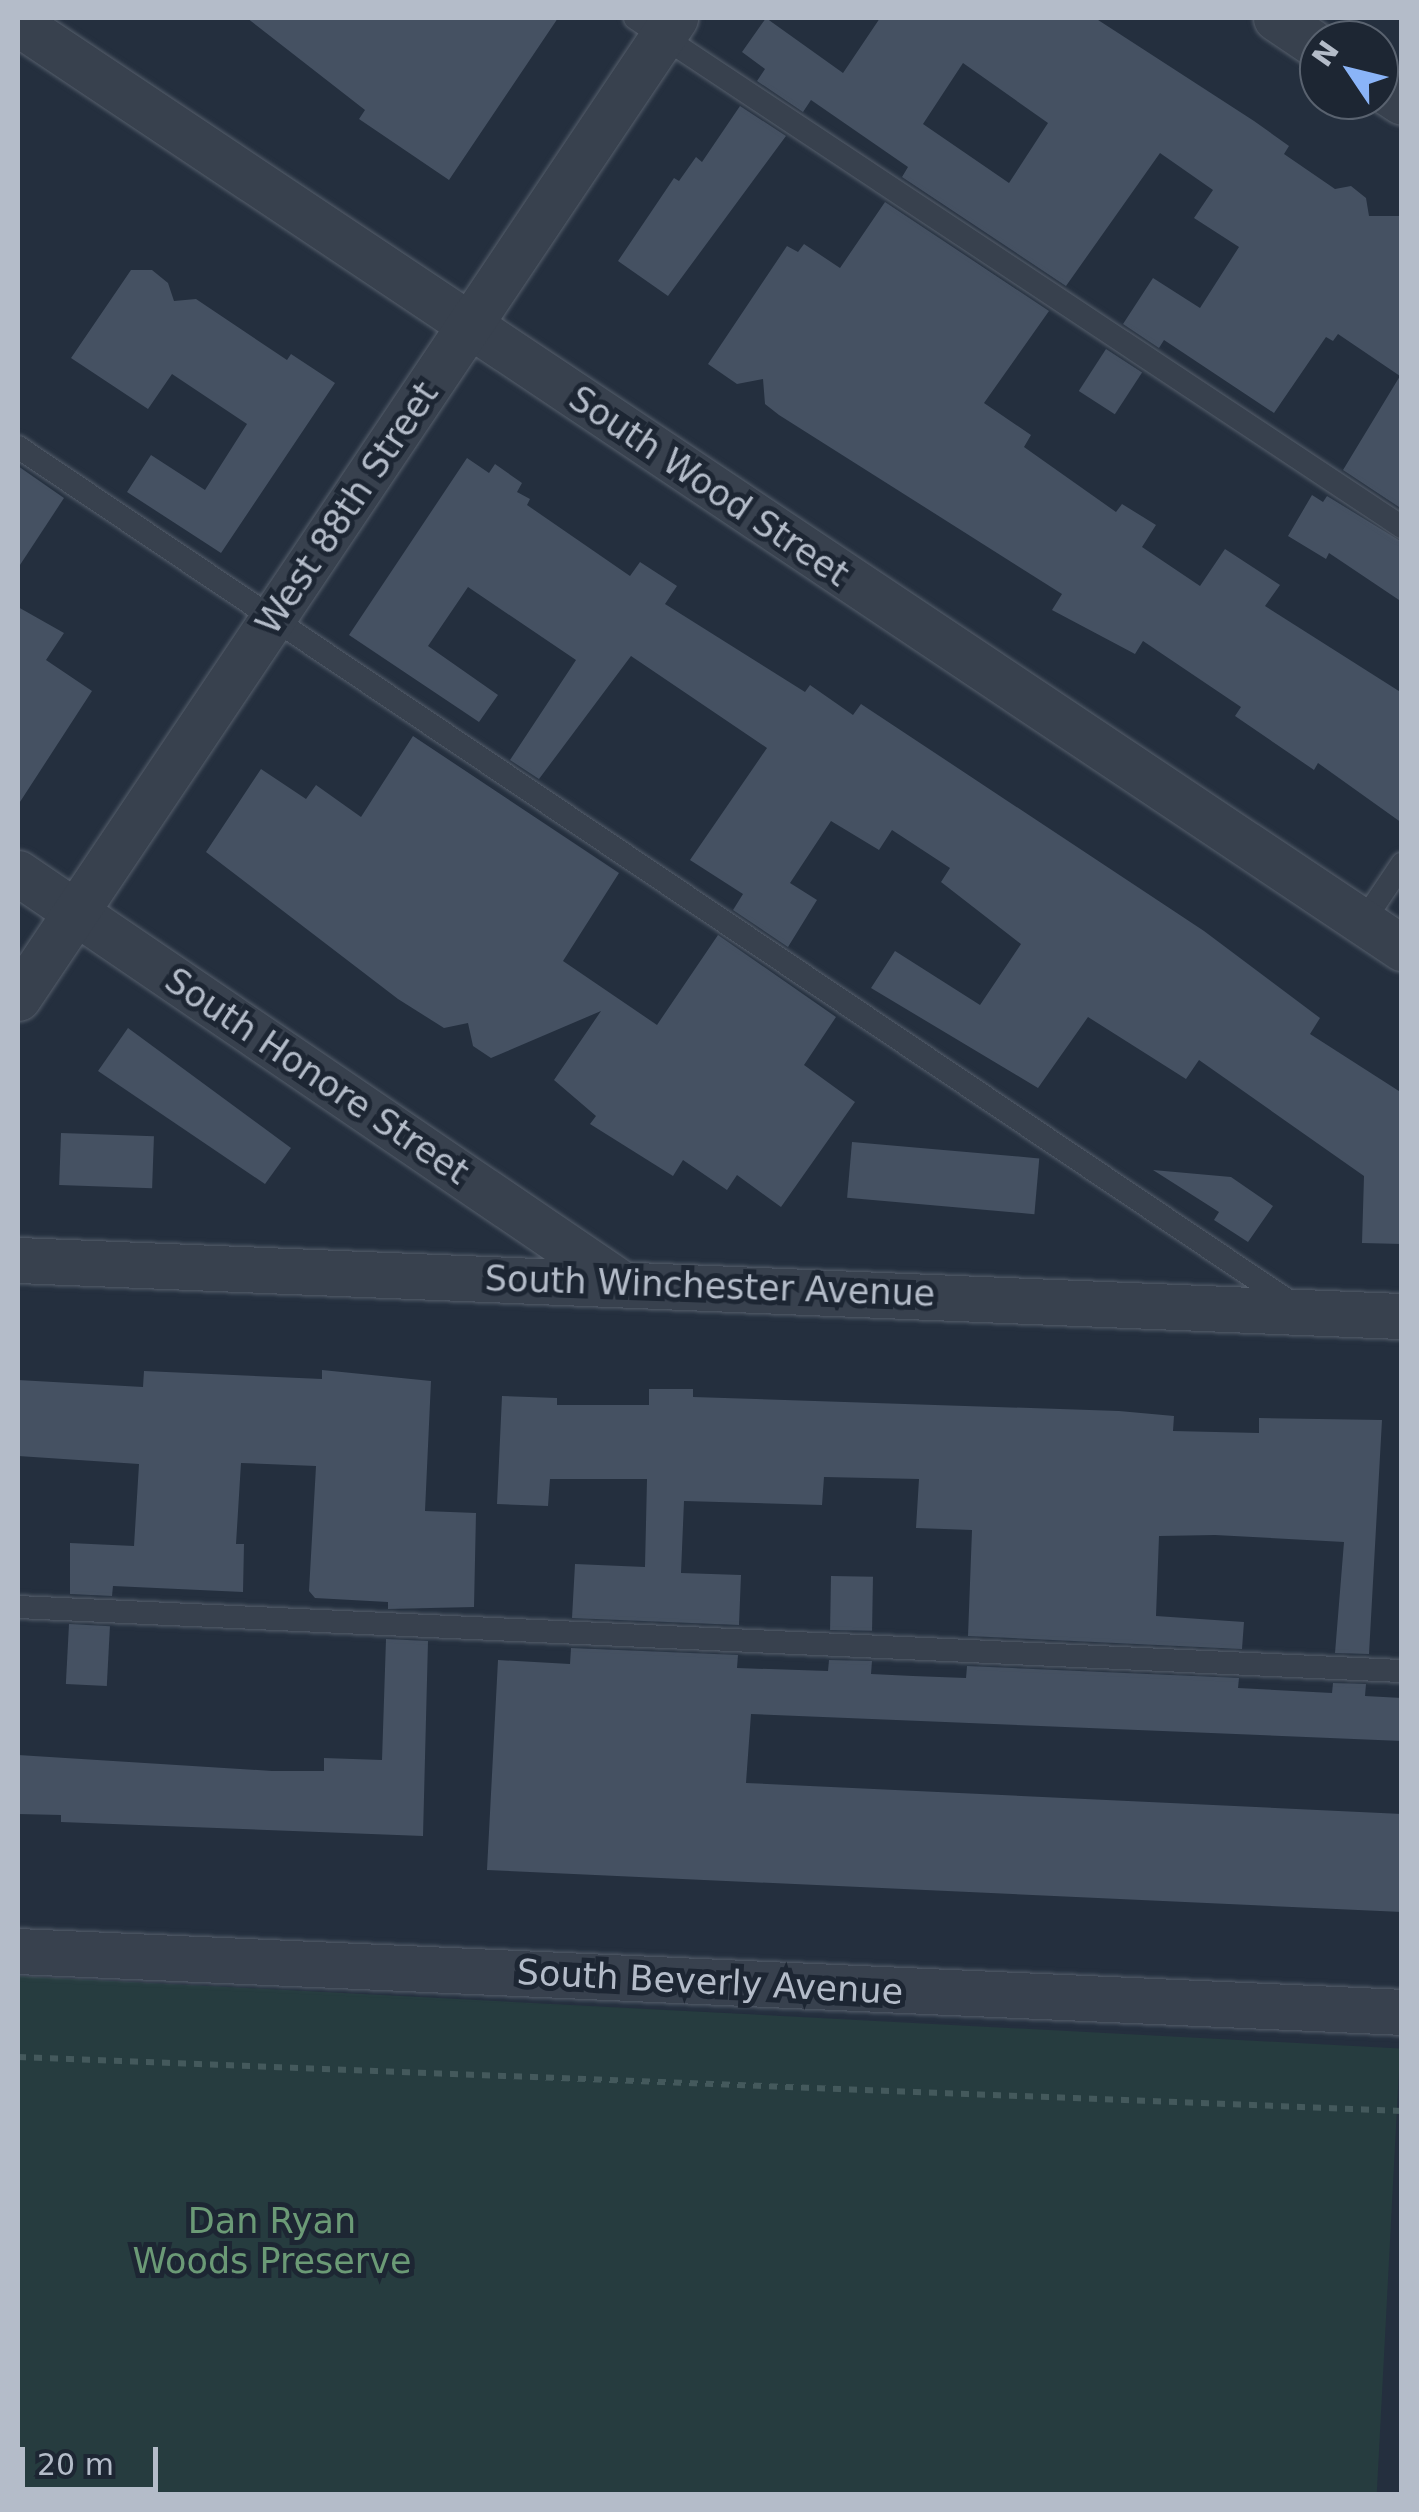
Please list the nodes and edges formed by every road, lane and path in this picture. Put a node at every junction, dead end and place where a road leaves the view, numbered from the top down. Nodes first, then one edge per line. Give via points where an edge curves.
1 (1276, 18) edge
2 (18, 23) edge
3 (658, 24) edge
4 (1299, 34) edge
5 (469, 325) junction
6 (18, 447) edge
7 (1402, 527) edge
8 (272, 618) junction
9 (1402, 864) edge
10 (18, 873) edge
11 (76, 912) junction
12 (1363, 922) junction
13 (1402, 948) edge
14 (18, 998) edge
15 (18, 1260) edge
16 (616, 1280) junction
17 (1307, 1313) junction
18 (1402, 1316) edge
19 (18, 1607) edge
20 (1402, 1671) edge
21 (18, 1952) edge
22 (1402, 2012) edge
23 (18, 2057) edge
24 (1402, 2111) edge

1 - 4 street
2 - 5 street, South Wood Street
3 - 5 street, West 88th Street
3 - 7 lane
5 - 8 street, West 88th Street
5 - 12 street, South Wood Street
6 - 8 lane
8 - 11 street, West 88th Street
8 - 17 lane
9 - 12 lane
10 - 11 street, South Honore Street
11 - 14 street, West 88th Street
11 - 16 street, South Honore Street
12 - 13 street, South Wood Street
15 - 16 street, South Winchester Avenue
16 - 17 street, South Winchester Avenue
17 - 18 street, South Winchester Avenue
19 - 20 lane
21 - 22 street, South Beverly Avenue
23 - 24 path

